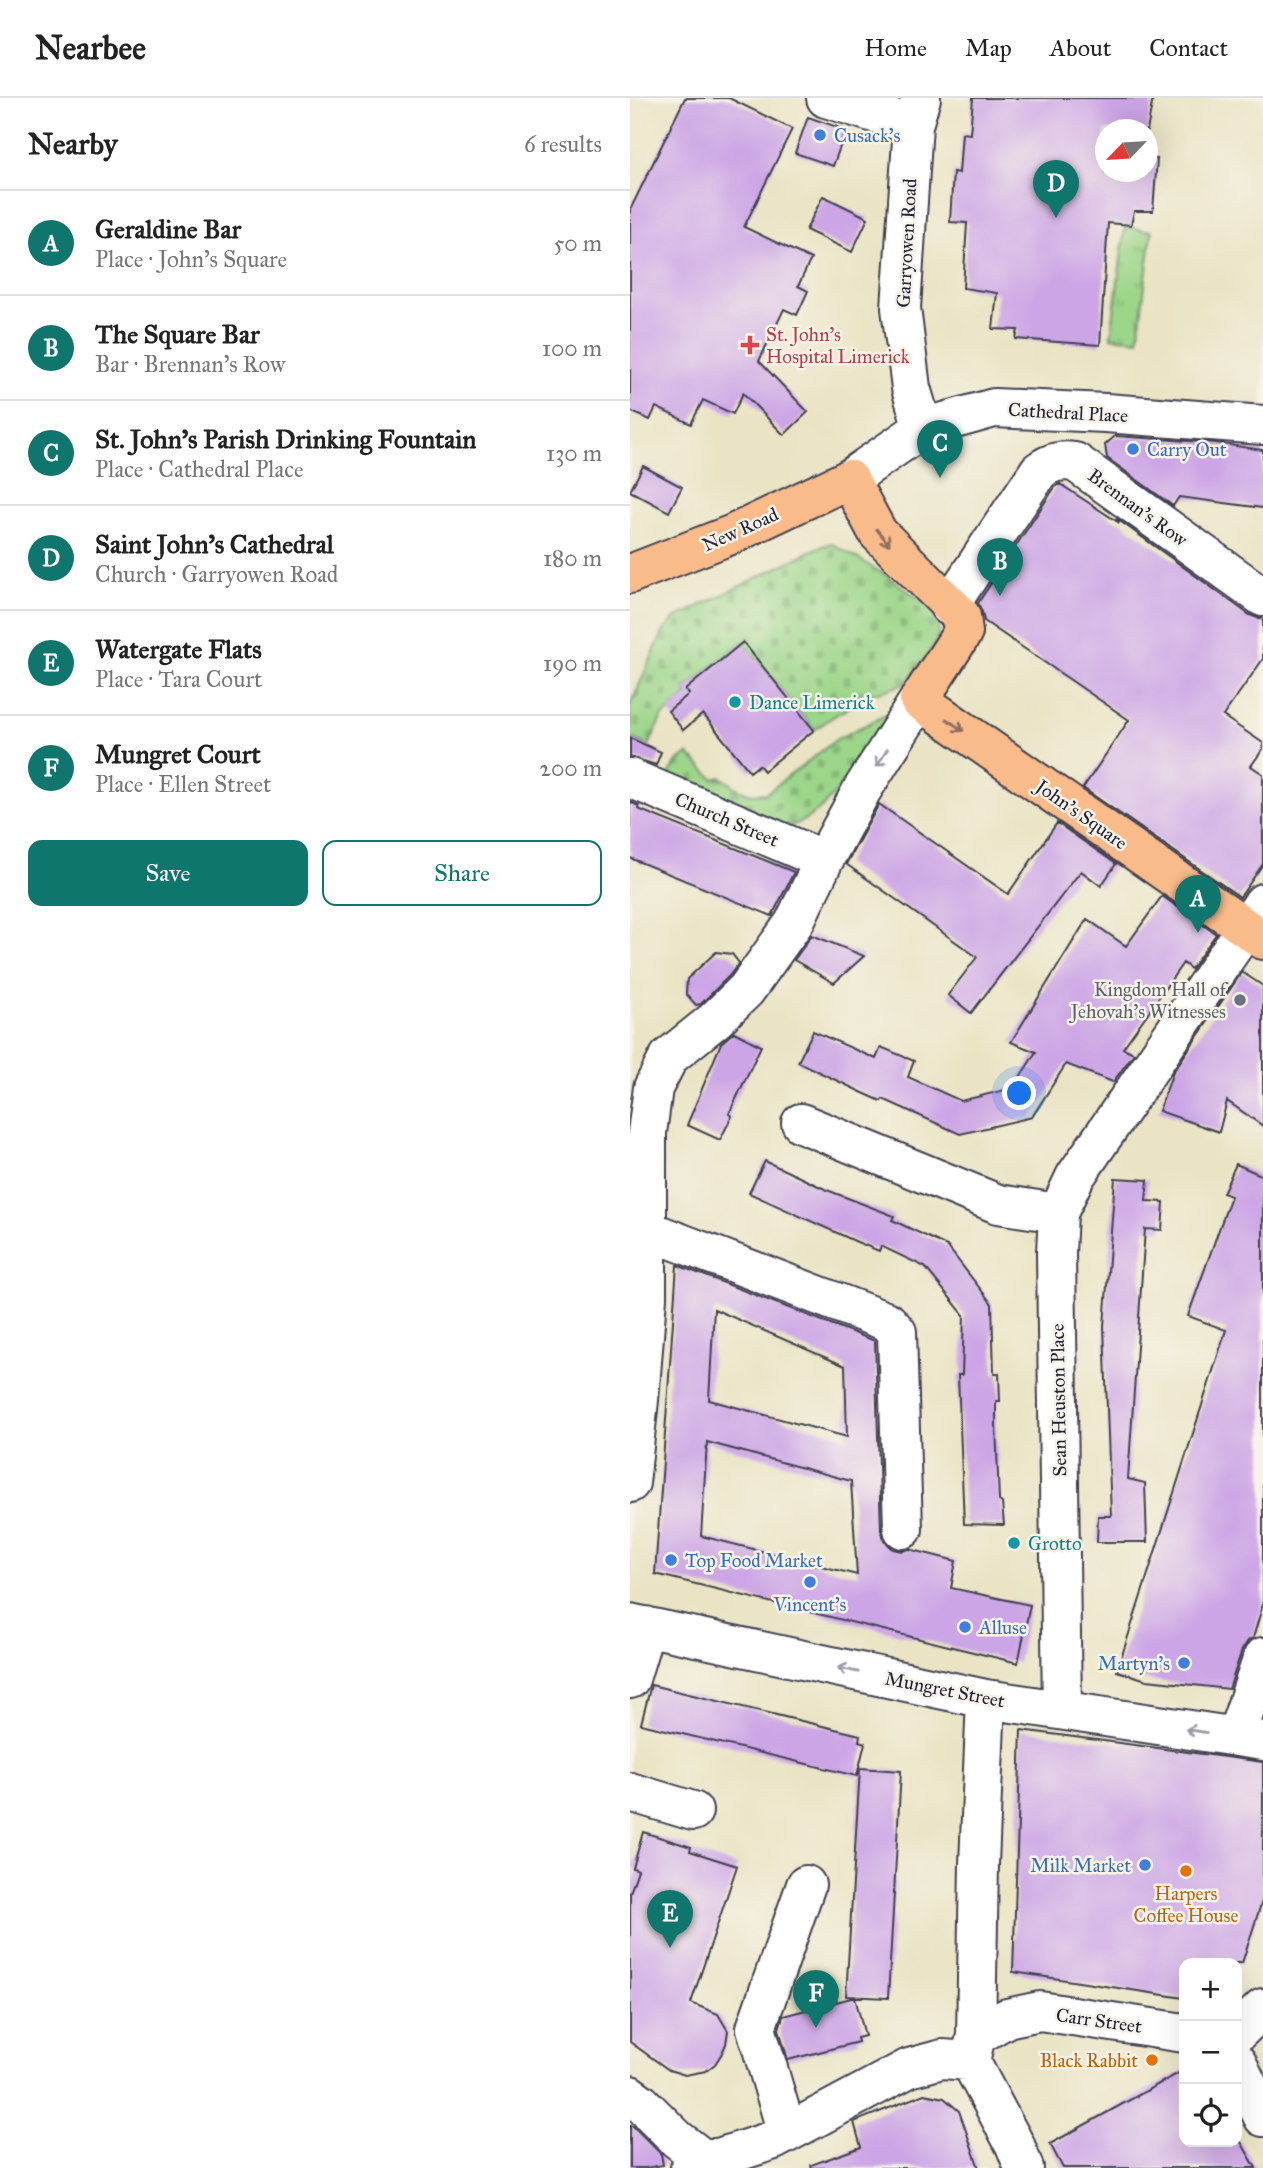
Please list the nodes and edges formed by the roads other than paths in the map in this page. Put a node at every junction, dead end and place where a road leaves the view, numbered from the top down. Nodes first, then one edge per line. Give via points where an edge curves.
1 (826, 98) edge
2 (917, 112) edge
3 (1263, 425) edge
4 (923, 428) junction
5 (849, 479) junction
6 (630, 574) edge
7 (1263, 597) edge
8 (949, 606) junction
9 (919, 700) junction
10 (630, 778) edge
11 (824, 860) junction
12 (1257, 924) edge
13 (801, 1123) dead end
14 (638, 1129) edge
15 (1058, 1213) junction
16 (648, 1230) junction
17 (639, 1295) edge
18 (630, 1483) edge
19 (903, 1529) dead end
20 (638, 1624) edge
21 (1263, 1657) edge
22 (630, 1679) edge
23 (986, 1699) junction
24 (1062, 1710) junction
25 (1249, 1739) edge
26 (630, 1792) edge
27 (693, 1811) dead end
28 (806, 1885) dead end
29 (1263, 2008) edge
30 (1242, 2028) edge
31 (1179, 2032) edge
32 (973, 2048) junction
33 (1242, 2074) edge
34 (630, 2095) edge
35 (1263, 2118) edge
36 (781, 2147) edge
37 (696, 2163) edge
38 (1024, 2168) edge

1 - 2 street
2 - 4 street, Garryowen Road via 901,308 911,388
3 - 4 street, Cathedral Place via 993,408
4 - 5 street, Cathedral Place
5 - 6 main road, New Road via 733,534
5 -> 8 main road via 878,533
7 - 8 street, Brennan's Row via 1075,462 1063,460 1039,471
8 - 9 main road via 961,616 963,632
9 -> 11 street
9 -> 12 main road, John's Square
10 - 11 street, Church Street
11 - 14 street via 794,923 746,990 669,1057
12 - 15 street, Sean Heuston Place via 1075,1177
13 - 15 street via 998,1204
14 - 16 street
15 - 24 street, Sean Heuston Place
16 - 17 street
16 - 19 street via 888,1322 897,1332
17 - 18 street via 639,1400
20 - 22 street
23 -> 20 street, Mungret Street
21 - 25 street
23 - 24 street, Mungret Street
23 - 32 street
25 -> 24 street, Mungret Street
26 - 27 street
28 - 36 street via 756,2028
29 - 30 street
31 - 32 street, Carr Street via 1040,2011 1007,2018
32 - 36 street via 909,2068
32 - 38 street
33 - 35 street
34 - 37 street
36 - 37 street

